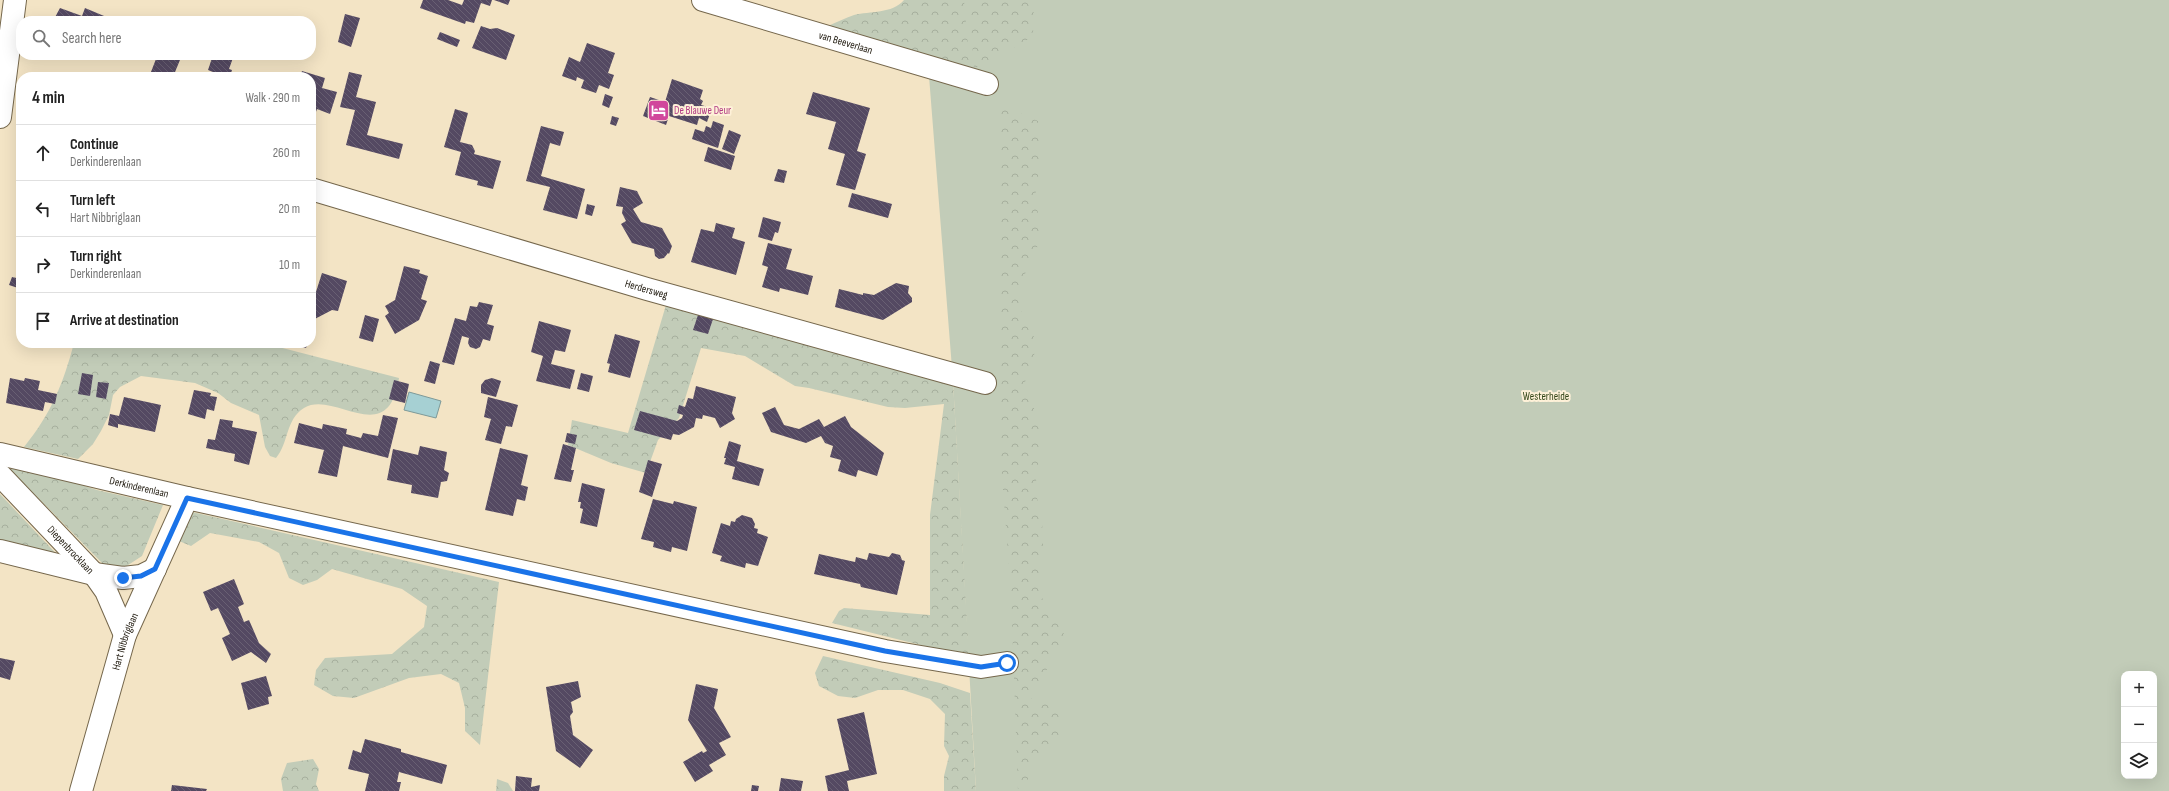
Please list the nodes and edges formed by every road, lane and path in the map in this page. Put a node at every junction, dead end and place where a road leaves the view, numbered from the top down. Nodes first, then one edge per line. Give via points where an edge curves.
1 (15, 0) edge
2 (704, 0) edge
3 (987, 84) dead end
4 (9, 89) edge
5 (0, 117) edge
6 (316, 190) edge
7 (985, 383) dead end
8 (0, 454) edge
9 (0, 475) edge
10 (187, 498) junction
11 (0, 551) edge
12 (155, 569) junction
13 (94, 574) junction
14 (125, 635) junction
15 (1007, 663) dead end
16 (81, 791) edge

1 - 4 street
2 - 3 street, van Beeverlaan
4 - 5 street
6 - 7 street, Herdersweg via 647,289
8 - 10 street, Derkinderenlaan
9 - 13 street, Diepenbrocklaan
10 - 12 street, Hart Nibbriglaan
10 - 15 street, Derkinderenlaan via 885,651 981,667
11 - 13 street
12 - 13 street via 141,576 123,578
12 - 14 street, Hart Nibbriglaan
13 - 14 street, Diepenbrocklaan via 106,591
14 - 16 street, Hart Nibbriglaan

